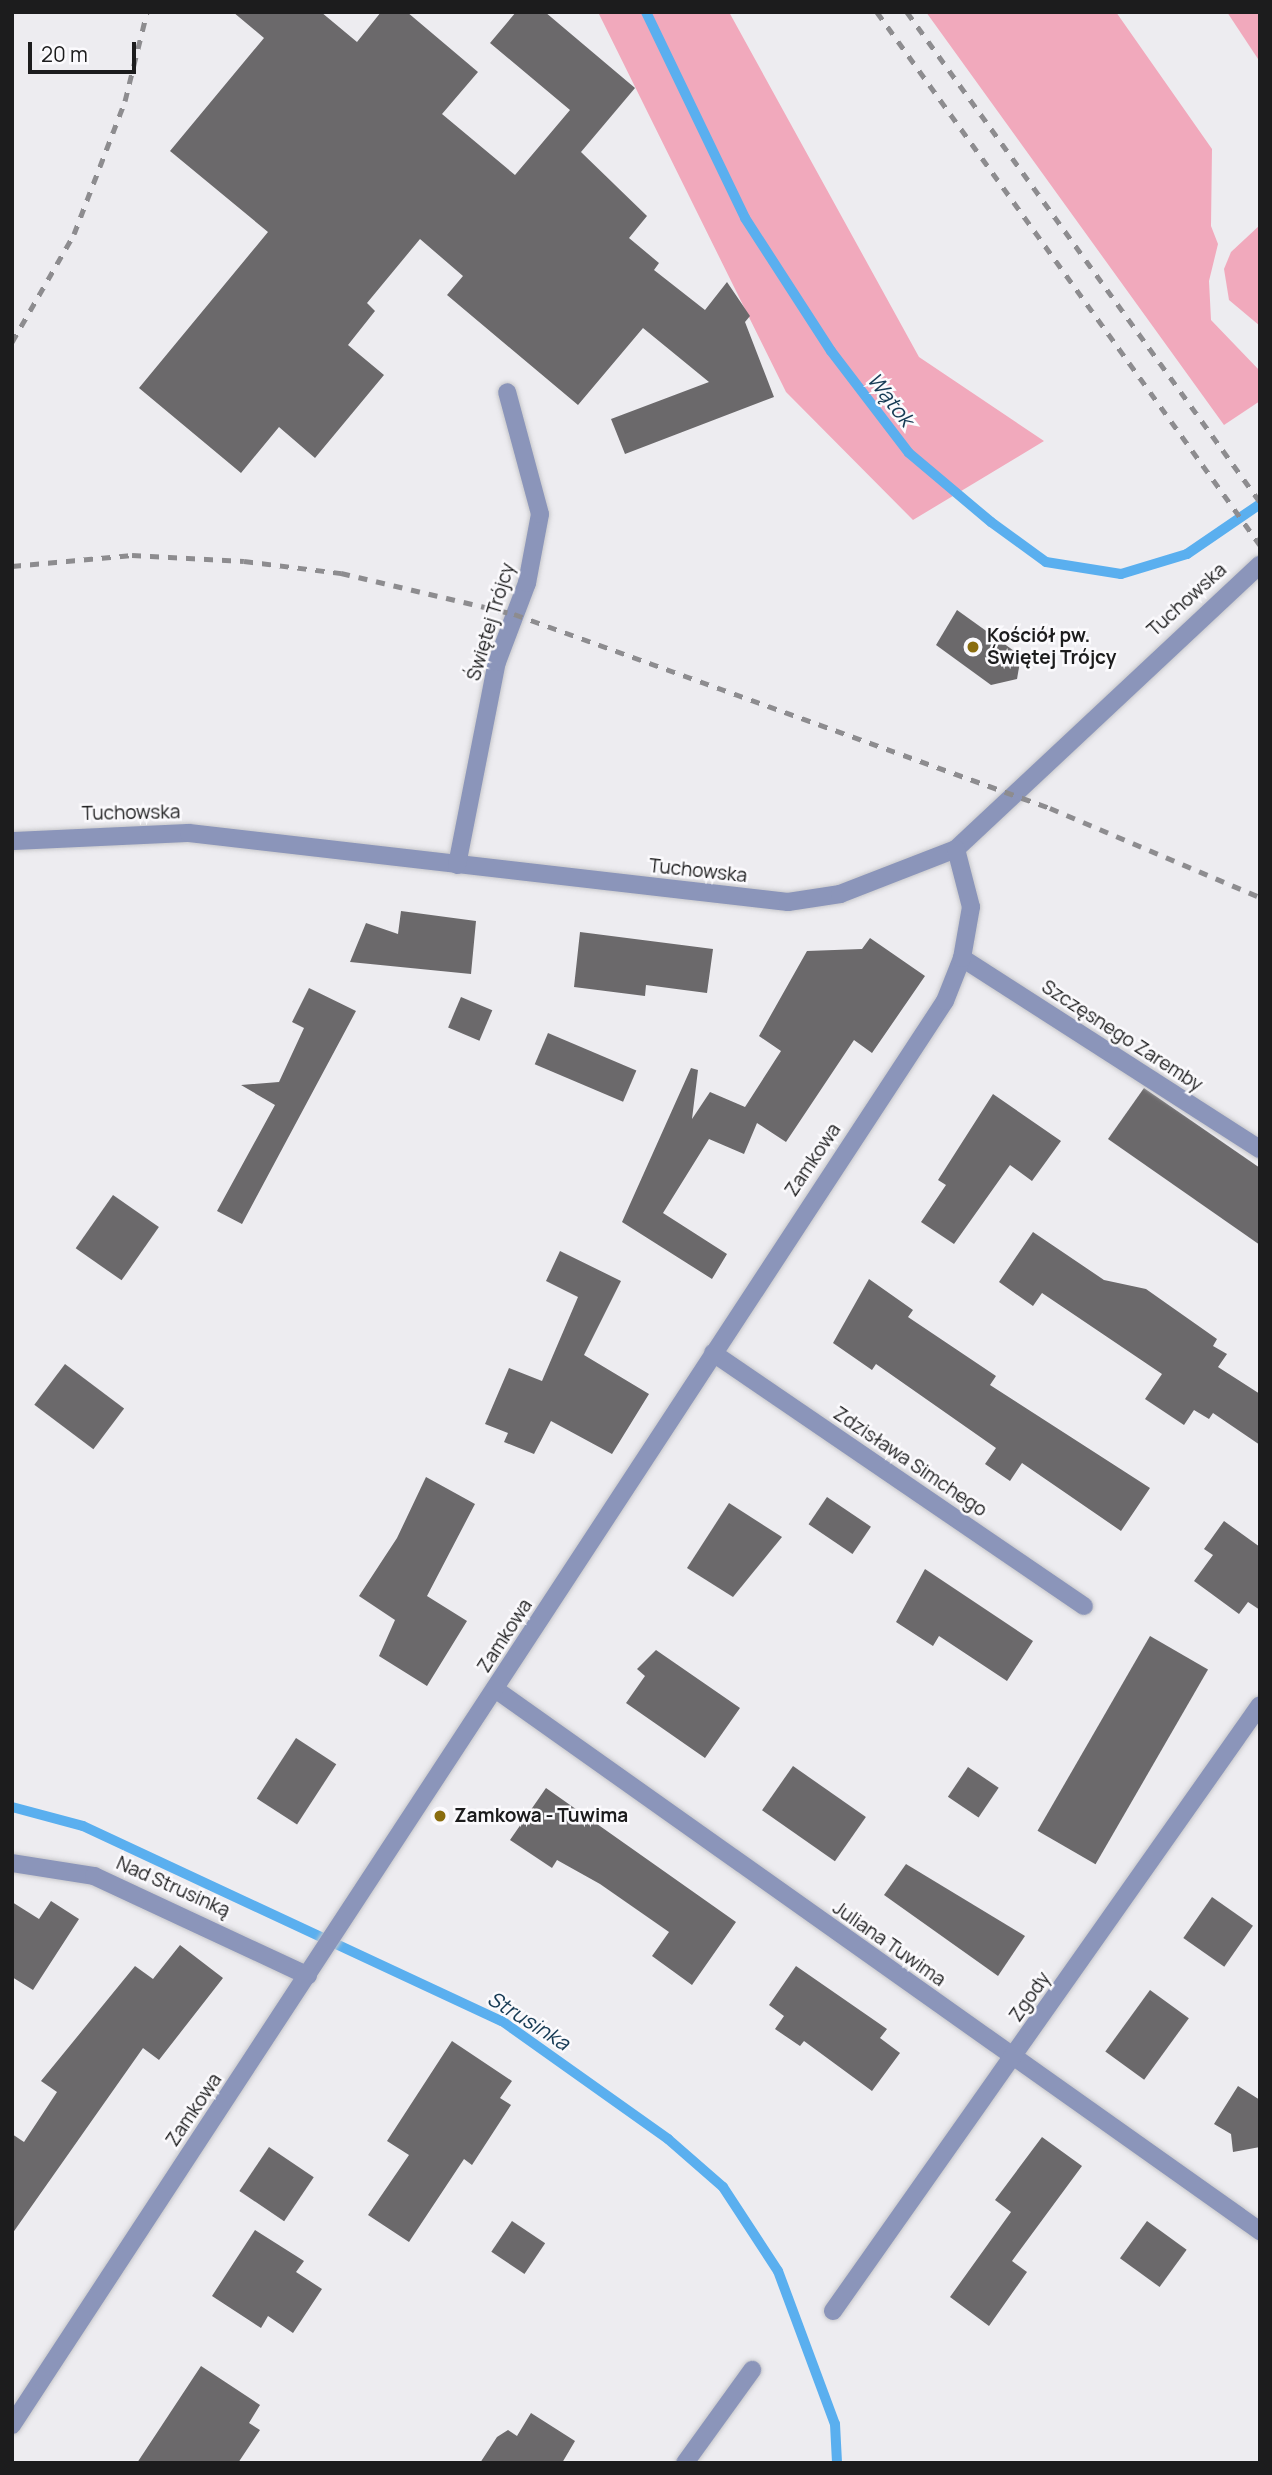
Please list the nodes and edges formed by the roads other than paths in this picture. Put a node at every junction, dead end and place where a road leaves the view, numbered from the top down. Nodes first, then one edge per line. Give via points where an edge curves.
1 (507, 392) dead end
2 (1260, 565) edge
3 (12, 841) edge
4 (956, 849) junction
5 (457, 866) junction
6 (962, 958) junction
7 (1260, 1149) edge
8 (713, 1353) junction
9 (1084, 1606) dead end
10 (495, 1689) junction
11 (1260, 1705) edge
12 (12, 1863) edge
13 (312, 1970) junction
14 (1013, 2058) junction
15 (1260, 2231) edge
16 (834, 2311) dead end
17 (752, 2370) dead end
18 (12, 2425) edge
19 (685, 2463) edge

1 - 5 street, Świętej Trójcy via 540,514 527,583 497,662
2 - 4 street, Tuchowska
3 - 5 street, Tuchowska via 189,833
4 - 5 street, Tuchowska via 880,884 788,902
4 - 6 street, Zamkowa via 971,907
6 - 7 street, Szczęsnego Zaremby
6 - 8 street, Zamkowa via 945,1001
8 - 9 street, Zdzisława Simchego
8 - 10 street, Zamkowa
10 - 13 street, Zamkowa
10 - 14 street, Juliana Tuwima
11 - 14 street, Zgody
12 - 13 street, Nad Strusinką via 94,1876
13 - 18 street, Zamkowa
14 - 15 street, Juliana Tuwima
14 - 16 street, Zgody
17 - 19 street

